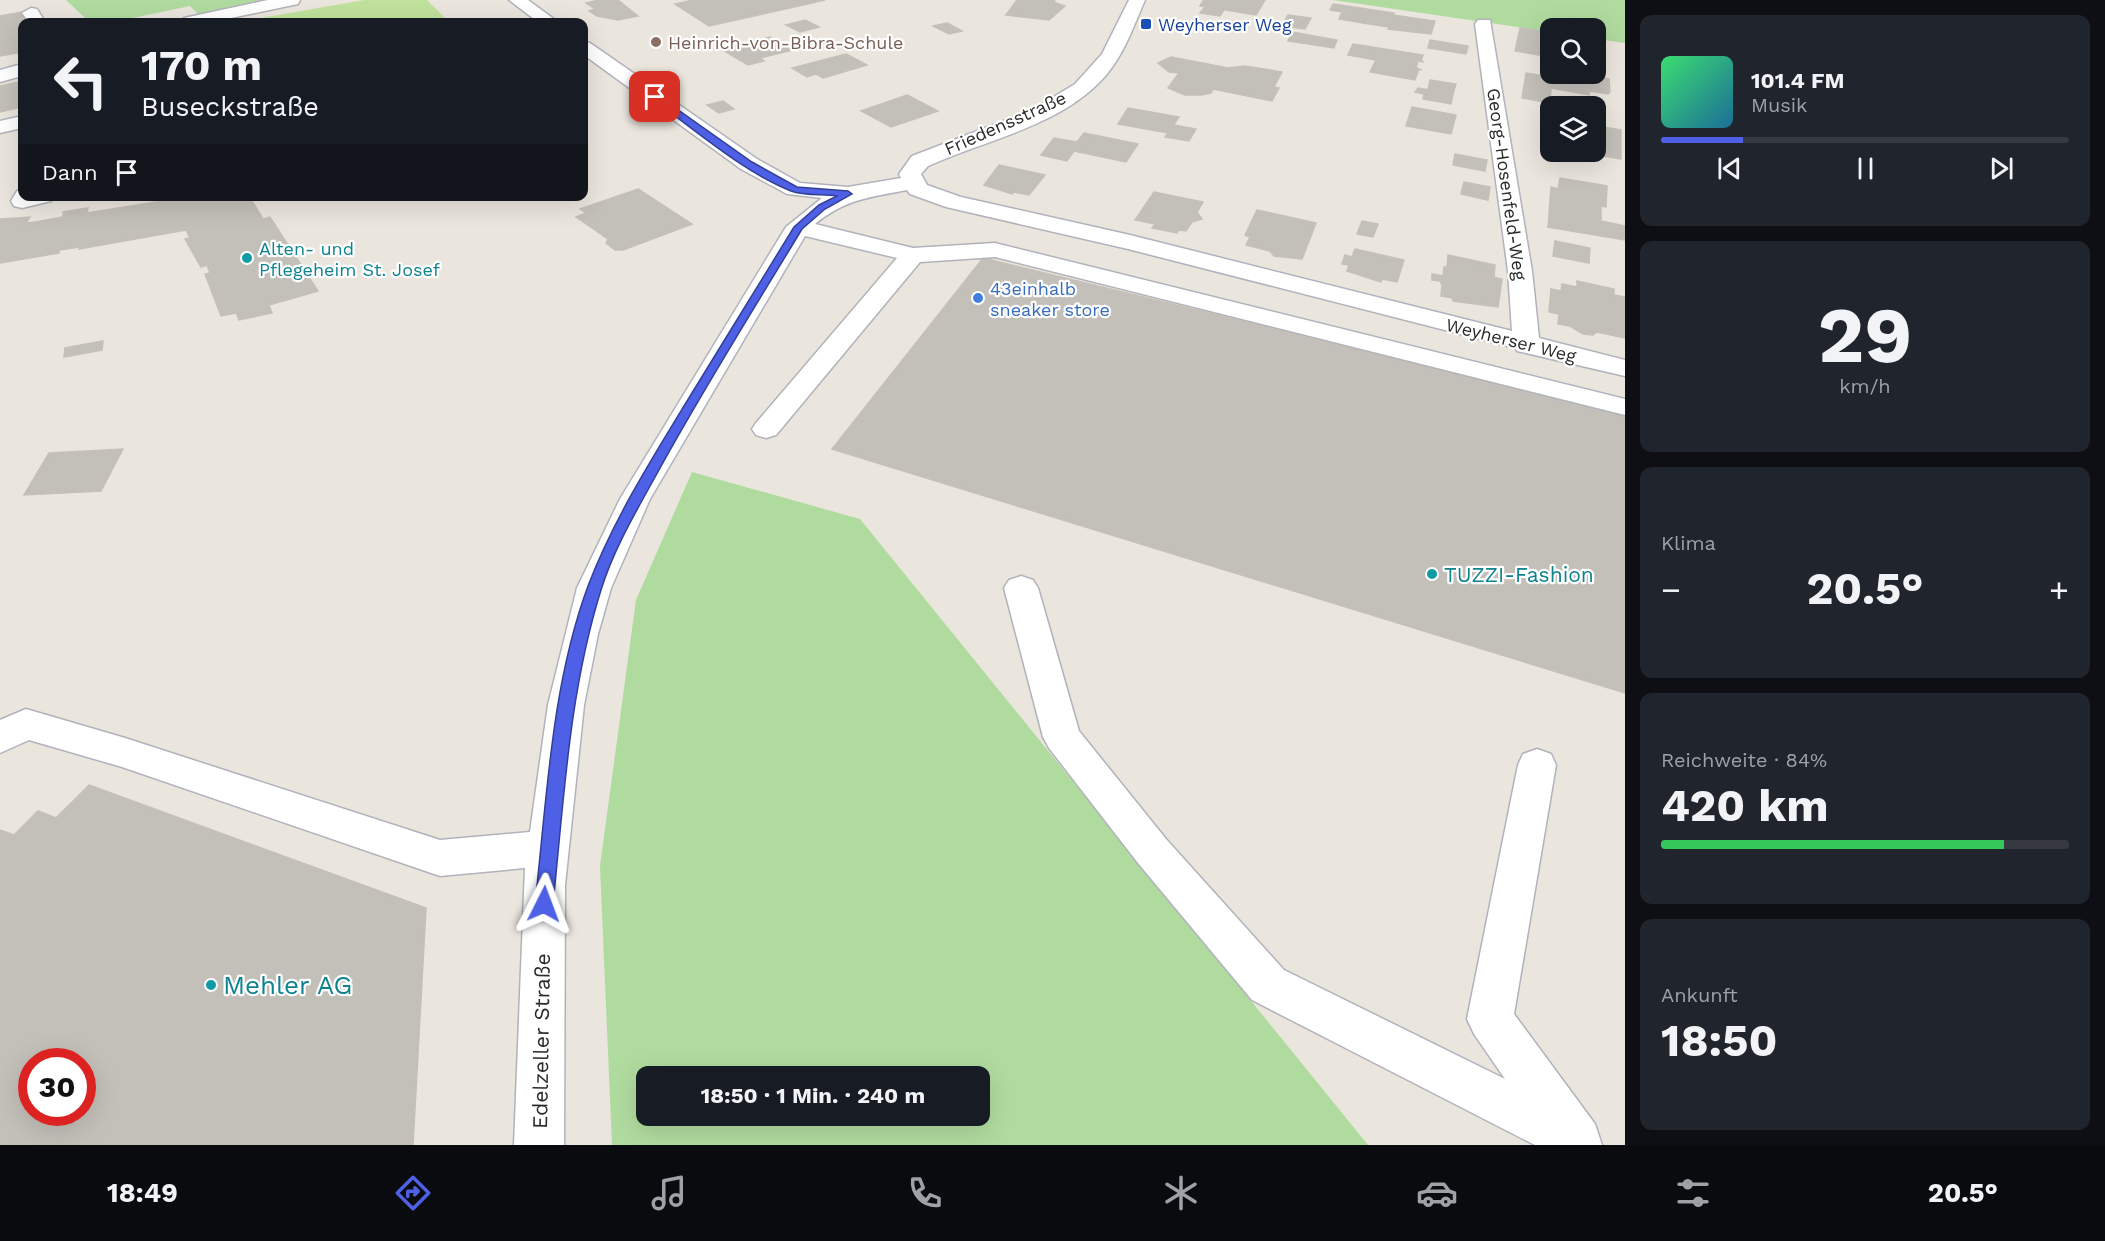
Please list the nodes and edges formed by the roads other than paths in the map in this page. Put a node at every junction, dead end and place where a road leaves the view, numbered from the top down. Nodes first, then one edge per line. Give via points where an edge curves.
1 (292, 0) edge
2 (517, 0) edge
3 (1137, 0) edge
4 (209, 18) edge
5 (543, 18) edge
6 (1484, 24) dead end
7 (588, 50) edge
8 (18, 71) edge
9 (0, 76) edge
10 (18, 123) edge
11 (0, 127) edge
12 (913, 182) junction
13 (848, 194) junction
14 (798, 227) junction
15 (912, 255) junction
16 (1526, 345) junction
17 (1625, 368) edge
18 (1625, 407) edge
19 (766, 429) dead end
20 (1021, 588) dead end
21 (0, 738) edge
22 (1537, 765) dead end
23 (549, 848) junction
24 (1581, 1144) edge
25 (539, 1145) edge

1 - 4 street
2 - 5 street
3 - 12 street, Friedensstraße via 1101,69 1076,92 1050,108 930,156 913,168
6 - 16 street, Georg-Hosenfeld-Weg via 1520,270
7 - 13 street via 749,164 784,184 795,189
8 - 9 street
10 - 11 street
12 - 13 street
12 - 16 street, Weyherser Weg via 930,195 954,202 1130,242
13 - 14 street, Edelzeller Straße via 822,207
14 - 15 street
14 - 23 street, Edelzeller Straße via 635,499 594,588 566,705
15 - 18 street via 995,250
15 - 19 street
16 - 17 street, Weyherser Weg
20 - 24 street via 1062,737 1152,851 1268,985
21 - 23 street via 26,724 440,858
22 - 24 street via 1490,1019
23 - 25 street, Edelzeller Straße via 544,885

